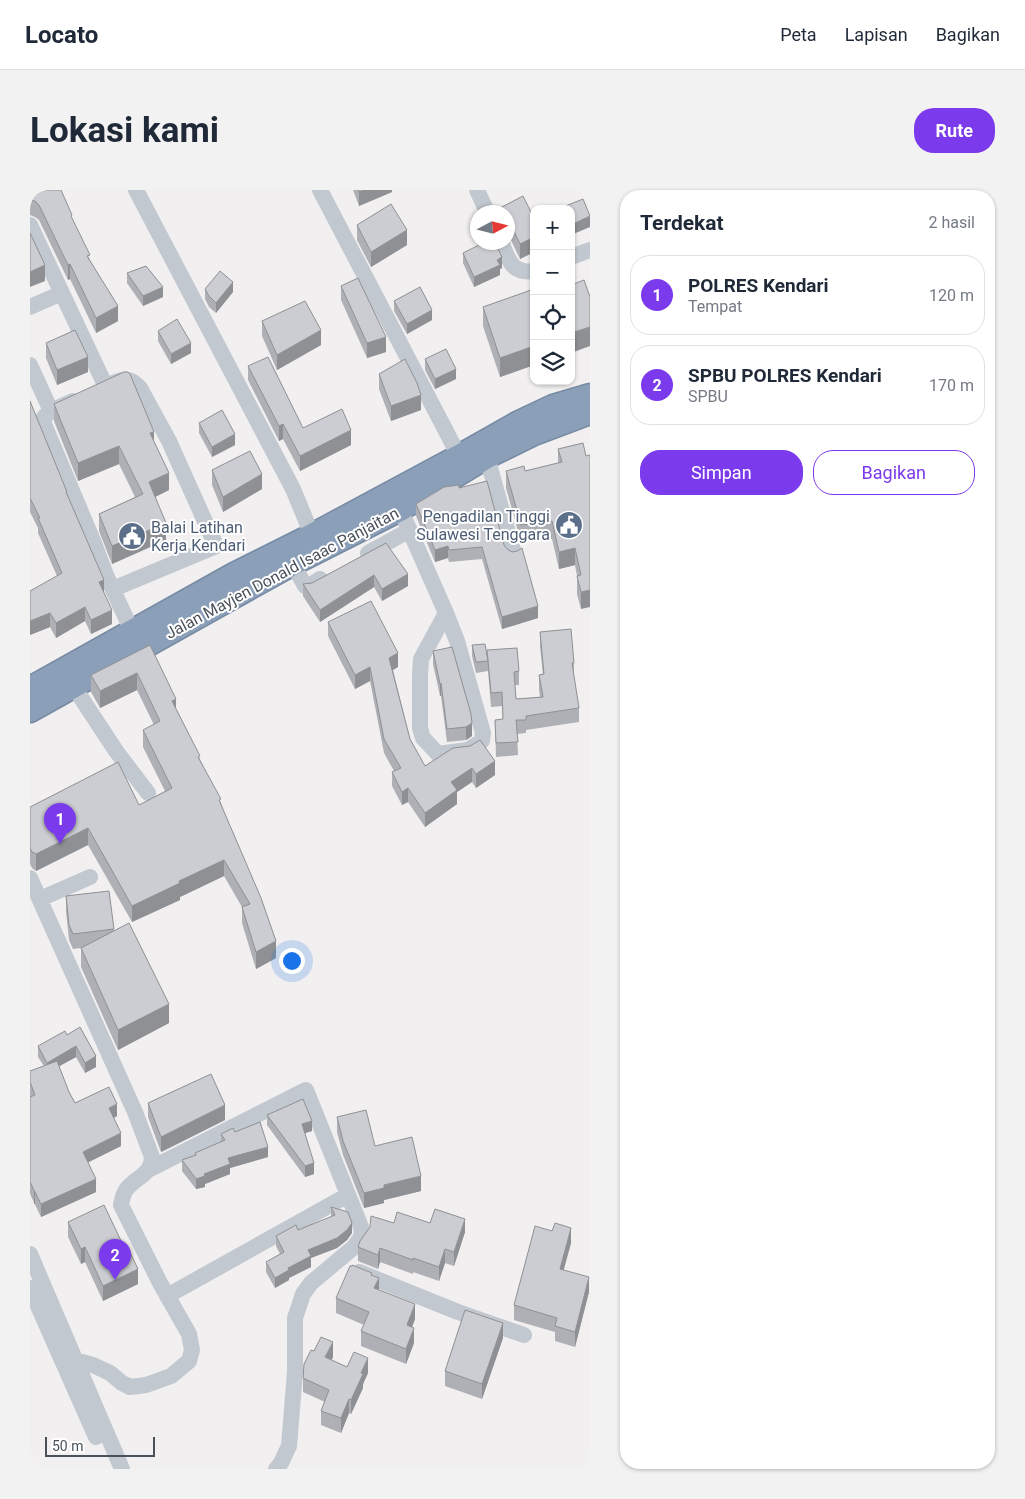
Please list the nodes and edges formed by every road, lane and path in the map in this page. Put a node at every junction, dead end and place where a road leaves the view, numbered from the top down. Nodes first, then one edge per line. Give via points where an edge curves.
1 (136, 190) edge
2 (320, 190) edge
3 (477, 190) edge
4 (484, 205) edge
5 (30, 225) edge
6 (505, 250) edge
7 (590, 250) edge
8 (575, 256) edge
9 (530, 272) edge
10 (62, 293) junction
11 (30, 307) edge
12 (30, 365) edge
13 (106, 387) junction
14 (590, 395) edge
15 (51, 411) junction
16 (590, 413) edge
17 (459, 456) junction
18 (486, 458) junction
19 (400, 510) junction
20 (410, 530) junction
21 (312, 535) junction
22 (514, 554) edge
23 (352, 562) edge
24 (293, 564) junction
25 (335, 571) edge
26 (113, 589) junction
27 (446, 613) junction
28 (132, 631) junction
29 (68, 678) junction
30 (30, 688) edge
31 (30, 711) edge
32 (148, 793) dead end
33 (90, 877) dead end
34 (30, 878) edge
35 (40, 899) junction
36 (150, 1106) edge
37 (134, 1112) junction
38 (150, 1168) junction
39 (348, 1195) junction
40 (30, 1254) edge
41 (336, 1263) junction
42 (30, 1288) edge
43 (167, 1296) junction
44 (524, 1335) dead end
45 (75, 1360) junction
46 (110, 1469) edge
47 (122, 1469) edge
48 (276, 1469) edge

1 - 21 street via 293,489
2 - 17 street
3 - 4 street
5 - 10 street
6 - 9 street via 514,269
7 - 8 street
10 - 11 street
10 - 13 street
12 - 15 street
13 - 15 street
13 - 26 street via 127,379 140,388 169,441 216,546
14 - 17 highway, Jalan Mayjen Donald Isaac Panjaitan via 553,406 518,422
15 - 26 street via 44,417 44,424
16 - 18 highway, Jalan Mayjen Donald Isaac Panjaitan via 534,434
17 - 21 highway, Jalan Mayjen Donald Isaac Panjaitan
18 - 19 highway, Jalan Mayjen Donald Isaac Panjaitan
18 - 22 street
19 - 20 street
19 - 24 highway, Jalan Mayjen Donald Isaac Panjaitan
20 - 23 street
20 - 27 street
21 - 28 highway, Jalan Mayjen Donald Isaac Panjaitan
24 - 25 street via 307,587
24 - 29 highway, Jalan Mayjen Donald Isaac Panjaitan
26 - 28 street
27 - 27 street via 483,733 482,741 468,750 438,754 423,738 420,728 420,669 421,659
28 - 29 highway, Jalan Mayjen Donald Isaac Panjaitan
29 - 30 highway, Jalan Mayjen Donald Isaac Panjaitan
29 - 31 highway, Jalan Mayjen Donald Isaac Panjaitan
29 - 32 street
33 - 35 street
34 - 35 street
35 - 37 street
36 - 37 street
37 - 38 street via 152,1157
38 - 39 street via 306,1090
38 - 43 street via 126,1189 121,1205
39 - 41 street via 362,1236
39 - 43 street
40 - 45 street
41 - 44 street
41 - 48 street via 311,1283 303,1294 295,1318 295,1372 289,1446
42 - 46 street
43 - 45 street via 189,1334 192,1350 188,1361 171,1376 146,1386 130,1387 110,1373
45 - 47 street

